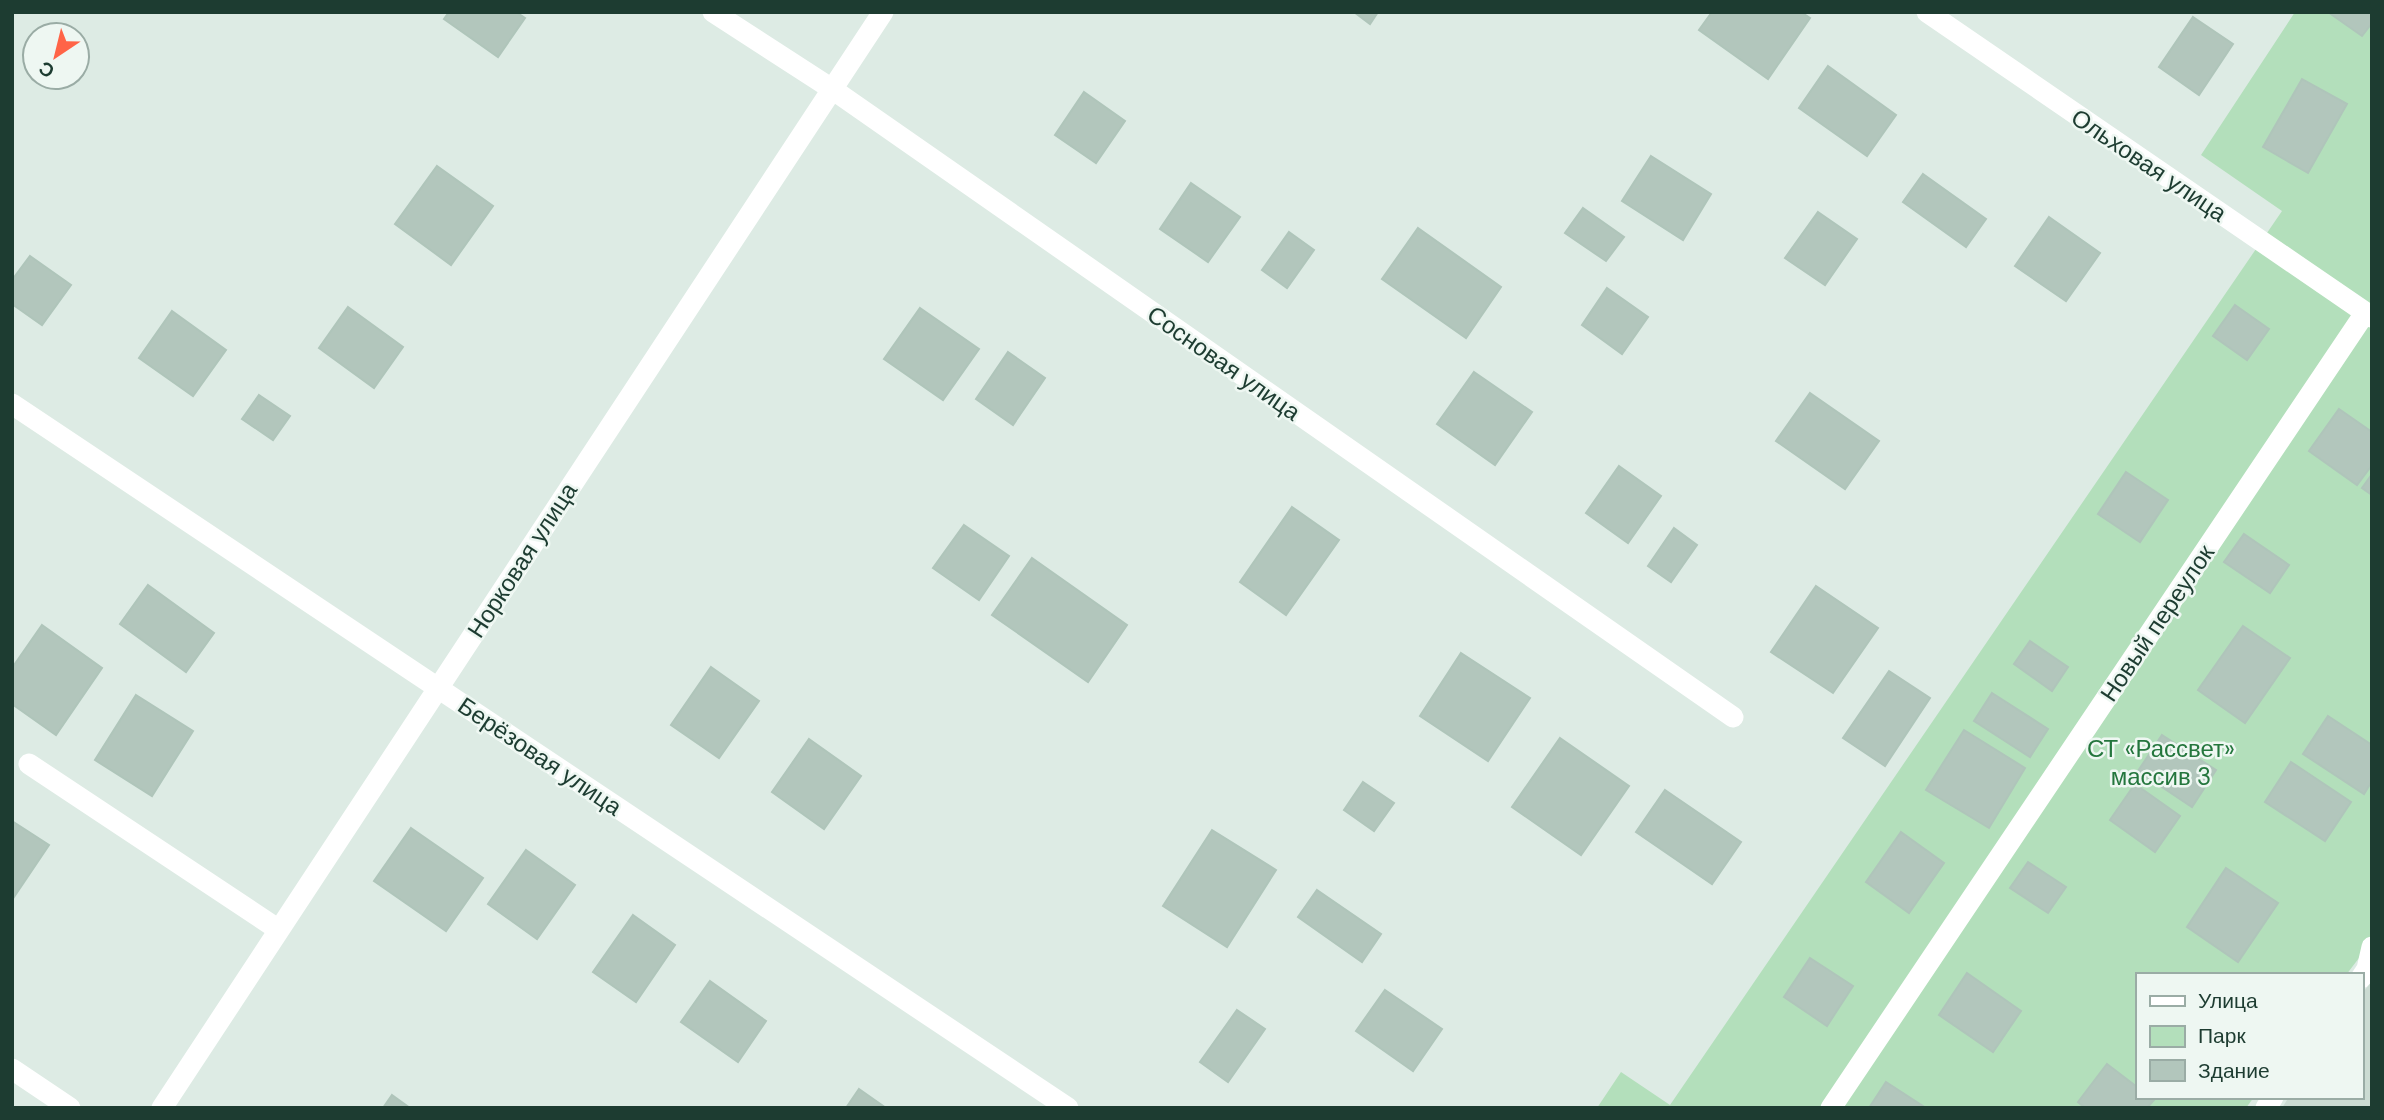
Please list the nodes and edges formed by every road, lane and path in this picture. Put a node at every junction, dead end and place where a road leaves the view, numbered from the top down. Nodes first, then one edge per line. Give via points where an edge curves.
1 (713, 12) edge
2 (883, 12) edge
3 (1927, 12) edge
4 (832, 89) junction
5 (2369, 315) edge
6 (12, 404) edge
7 (438, 688) junction
8 (1733, 718) dead end
9 (29, 764) dead end
10 (279, 930) junction
11 (2372, 947) edge
12 (2363, 975) edge
13 (12, 1069) edge
14 (70, 1108) edge
15 (162, 1108) edge
16 (1068, 1108) edge
17 (1832, 1108) edge

1 - 4 street, Сосновая улица
2 - 4 street, Норковая улица
3 - 5 street, Ольховая улица
4 - 7 street, Норковая улица
4 - 8 street, Сосновая улица
5 - 17 street, Новый переулок
6 - 7 street, Берёзовая улица
7 - 10 street, Норковая улица
7 - 16 street, Берёзовая улица
9 - 10 street
10 - 15 street, Норковая улица
11 - 12 street
13 - 14 street

